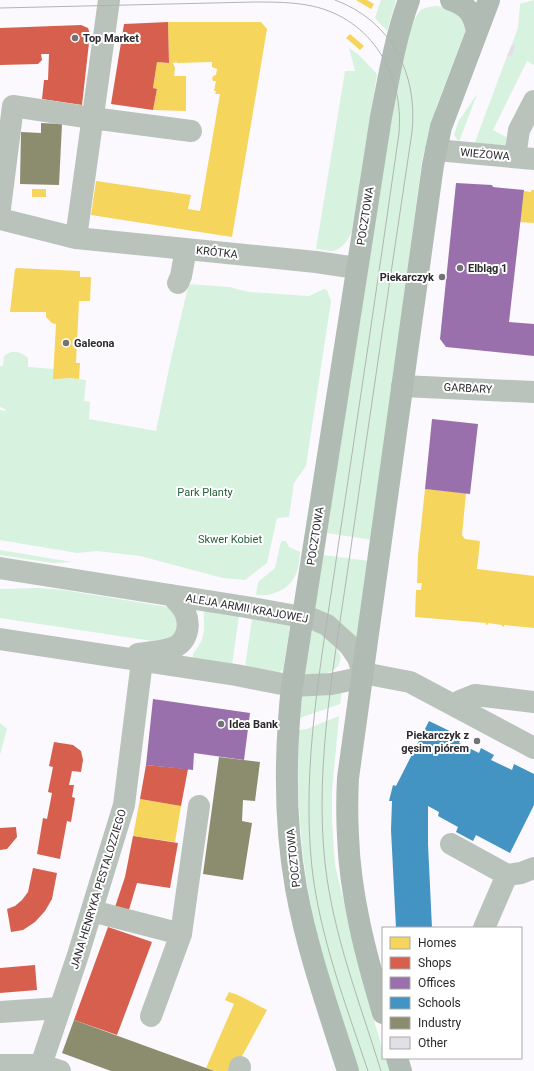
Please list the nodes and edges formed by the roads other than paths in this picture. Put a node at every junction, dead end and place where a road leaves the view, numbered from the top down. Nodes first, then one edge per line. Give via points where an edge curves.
1 (109, 0) edge
2 (451, 0) edge
3 (489, 0) edge
4 (411, 4) edge
5 (477, 32) junction
6 (534, 102) edge
7 (92, 118) junction
8 (191, 131) dead end
9 (436, 150) junction
10 (524, 158) edge
11 (0, 208) edge
12 (0, 219) edge
13 (76, 238) junction
14 (186, 249) junction
15 (357, 268) junction
16 (178, 283) dead end
17 (402, 386) junction
18 (534, 392) edge
19 (0, 568) edge
20 (171, 595) junction
21 (303, 616) junction
22 (0, 639) edge
23 (121, 658) junction
24 (142, 661) junction
25 (363, 673) junction
26 (292, 686) junction
27 (534, 702) edge
28 (455, 705) junction
29 (534, 748) edge
30 (199, 806) dead end
31 (451, 844) dead end
32 (534, 868) edge
33 (507, 875) junction
34 (92, 911) junction
35 (484, 927) edge
36 (181, 934) junction
37 (60, 1008) junction
38 (382, 1010) edge
39 (0, 1012) edge
40 (151, 1016) dead end
41 (396, 1059) edge
42 (0, 1065) edge
43 (50, 1068) edge
44 (348, 1071) edge
45 (401, 1071) edge

1 - 7 street
2 - 5 main road via 472,14
3 - 5 main road
4 - 15 main road, POCZTOWA via 395,48 382,109
5 - 9 main road via 444,120
6 - 10 street via 519,130
7 - 8 street
7 - 11 street via 13,106
7 - 13 street
9 - 10 street, WIEŻOWA
9 - 17 main road
12 - 13 street, KRÓTKA
13 - 14 street, KRÓTKA
14 - 15 street, KRÓTKA
14 - 16 street
15 - 21 main road, POCZTOWA
17 - 18 street, GARBARY
17 - 25 main road
19 - 20 street, ALEJA ARMII KRAJOWEJ
20 - 21 street, ALEJA ARMII KRAJOWEJ
20 - 23 street via 187,618 188,631 184,639 172,648
21 - 25 street, ALEJA ARMII KRAJOWEJ via 327,625 338,634 358,658
21 - 26 main road, POCZTOWA
22 - 23 street
23 - 24 street
24 - 26 street
24 - 34 street, JANA HENRYKA PESTALOZZIEGO via 124,805
25 - 26 street via 355,679 331,684
25 - 28 street via 410,682
25 - 38 main road via 348,778 348,837 357,908
26 - 44 main road, POCZTOWA via 288,723 287,792 296,887 309,944
27 - 28 street via 475,695 460,700
28 - 29 street
30 - 36 street
31 - 33 street
32 - 33 street
33 - 35 street
34 - 36 street
34 - 37 street, JANA HENRYKA PESTALOZZIEGO
36 - 40 street
37 - 39 street
37 - 43 street, JANA HENRYKA PESTALOZZIEGO
41 - 45 main road
42 - 43 street

